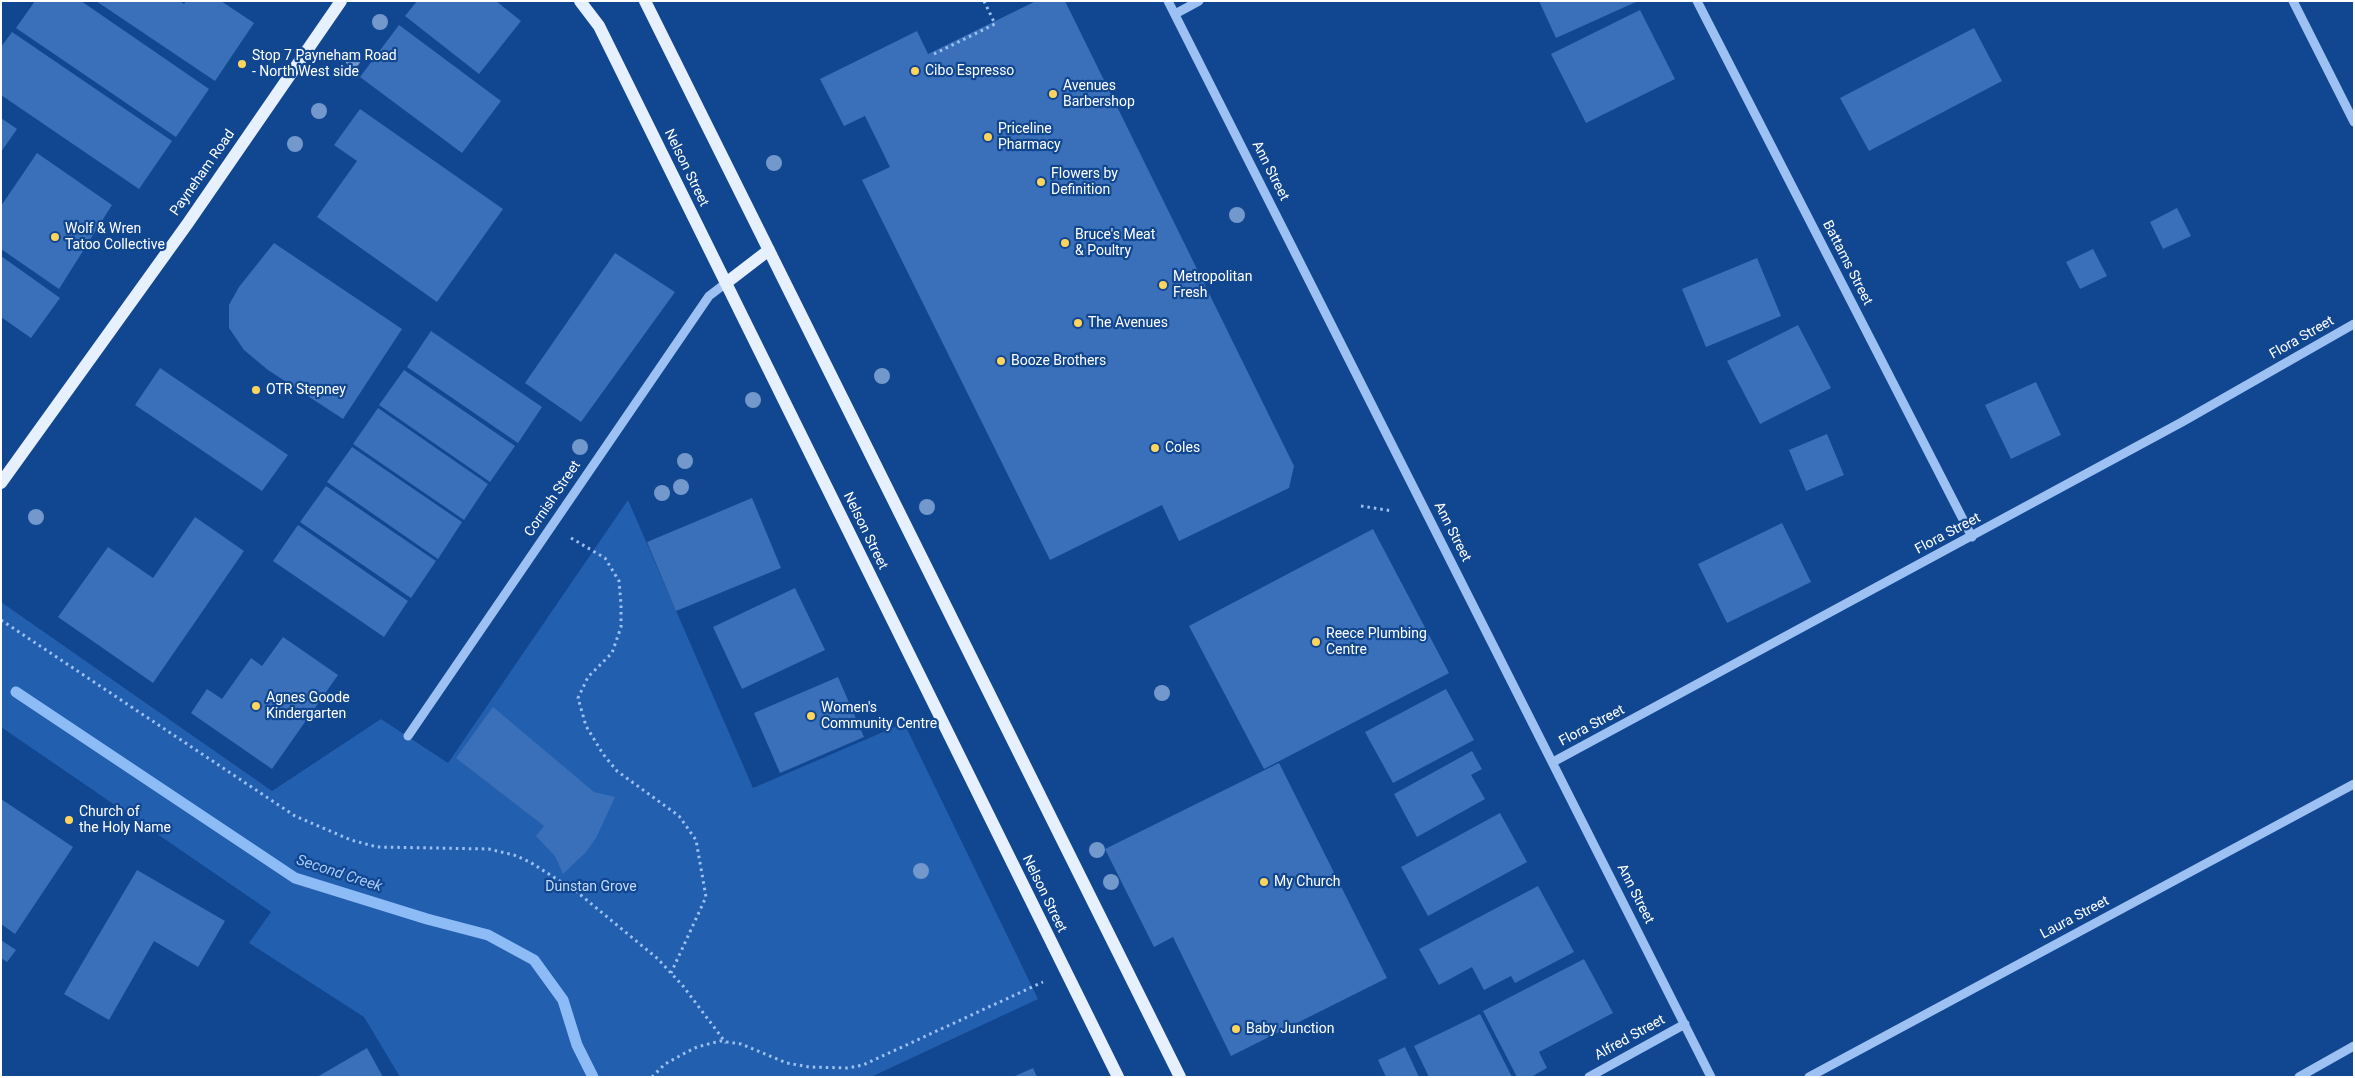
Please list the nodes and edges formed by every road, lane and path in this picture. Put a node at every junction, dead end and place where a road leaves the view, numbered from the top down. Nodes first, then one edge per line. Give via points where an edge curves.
1 (341, 1) edge
2 (580, 1) edge
3 (645, 1) edge
4 (984, 1) edge
5 (1168, 1) edge
6 (1199, 1) edge
7 (1697, 1) edge
8 (2293, 1) edge
9 (1175, 14) junction
10 (934, 54) dead end
11 (2354, 122) edge
12 (769, 250) junction
13 (726, 283) junction
14 (2354, 324) edge
15 (1, 483) edge
16 (1361, 506) dead end
17 (1393, 511) dead end
18 (551, 526) junction
19 (1972, 537) junction
20 (1, 620) edge
21 (408, 736) dead end
22 (1553, 762) junction
23 (2354, 784) edge
24 (1066, 971) junction
25 (671, 973) junction
26 (1684, 1024) junction
27 (726, 1043) junction
28 (2354, 1046) edge
29 (652, 1077) edge
30 (1118, 1077) edge
31 (1180, 1077) edge
32 (1589, 1077) edge
33 (1711, 1077) edge
34 (1809, 1077) edge
35 (2299, 1077) edge

1 - 15 main road, Payneham Road via 188,223
2 - 13 main road, Nelson Street via 599,26
3 - 12 main road
4 - 10 path via 995,24
5 - 9 street, Ann Street
6 - 9 street
7 - 19 street, Battams Street
8 - 11 street
9 - 22 street, Ann Street
12 - 13 main road
12 - 31 main road
13 - 18 street, Cornish Street via 709,296
13 - 24 main road, Nelson Street
14 - 19 street, Flora Street
16 - 17 path
18 - 21 street, Cornish Street
18 - 25 path via 605,558 619,581 621,627 618,636 612,653 588,677 578,698 586,726 617,771 679,816 696,840 706,897
19 - 22 street, Flora Street
20 - 25 path via 294,816 351,840 377,847 489,849 514,855 577,892 624,929
22 - 26 street, Ann Street
23 - 34 street, Laura Street
24 - 27 path via 863,1065 828,1068 787,1063 741,1044
24 - 30 main road, Nelson Street
25 - 27 path
26 - 32 street, Alfred Street
26 - 33 street, Ann Street
27 - 29 path via 720,1041 697,1047 666,1064
28 - 35 street

